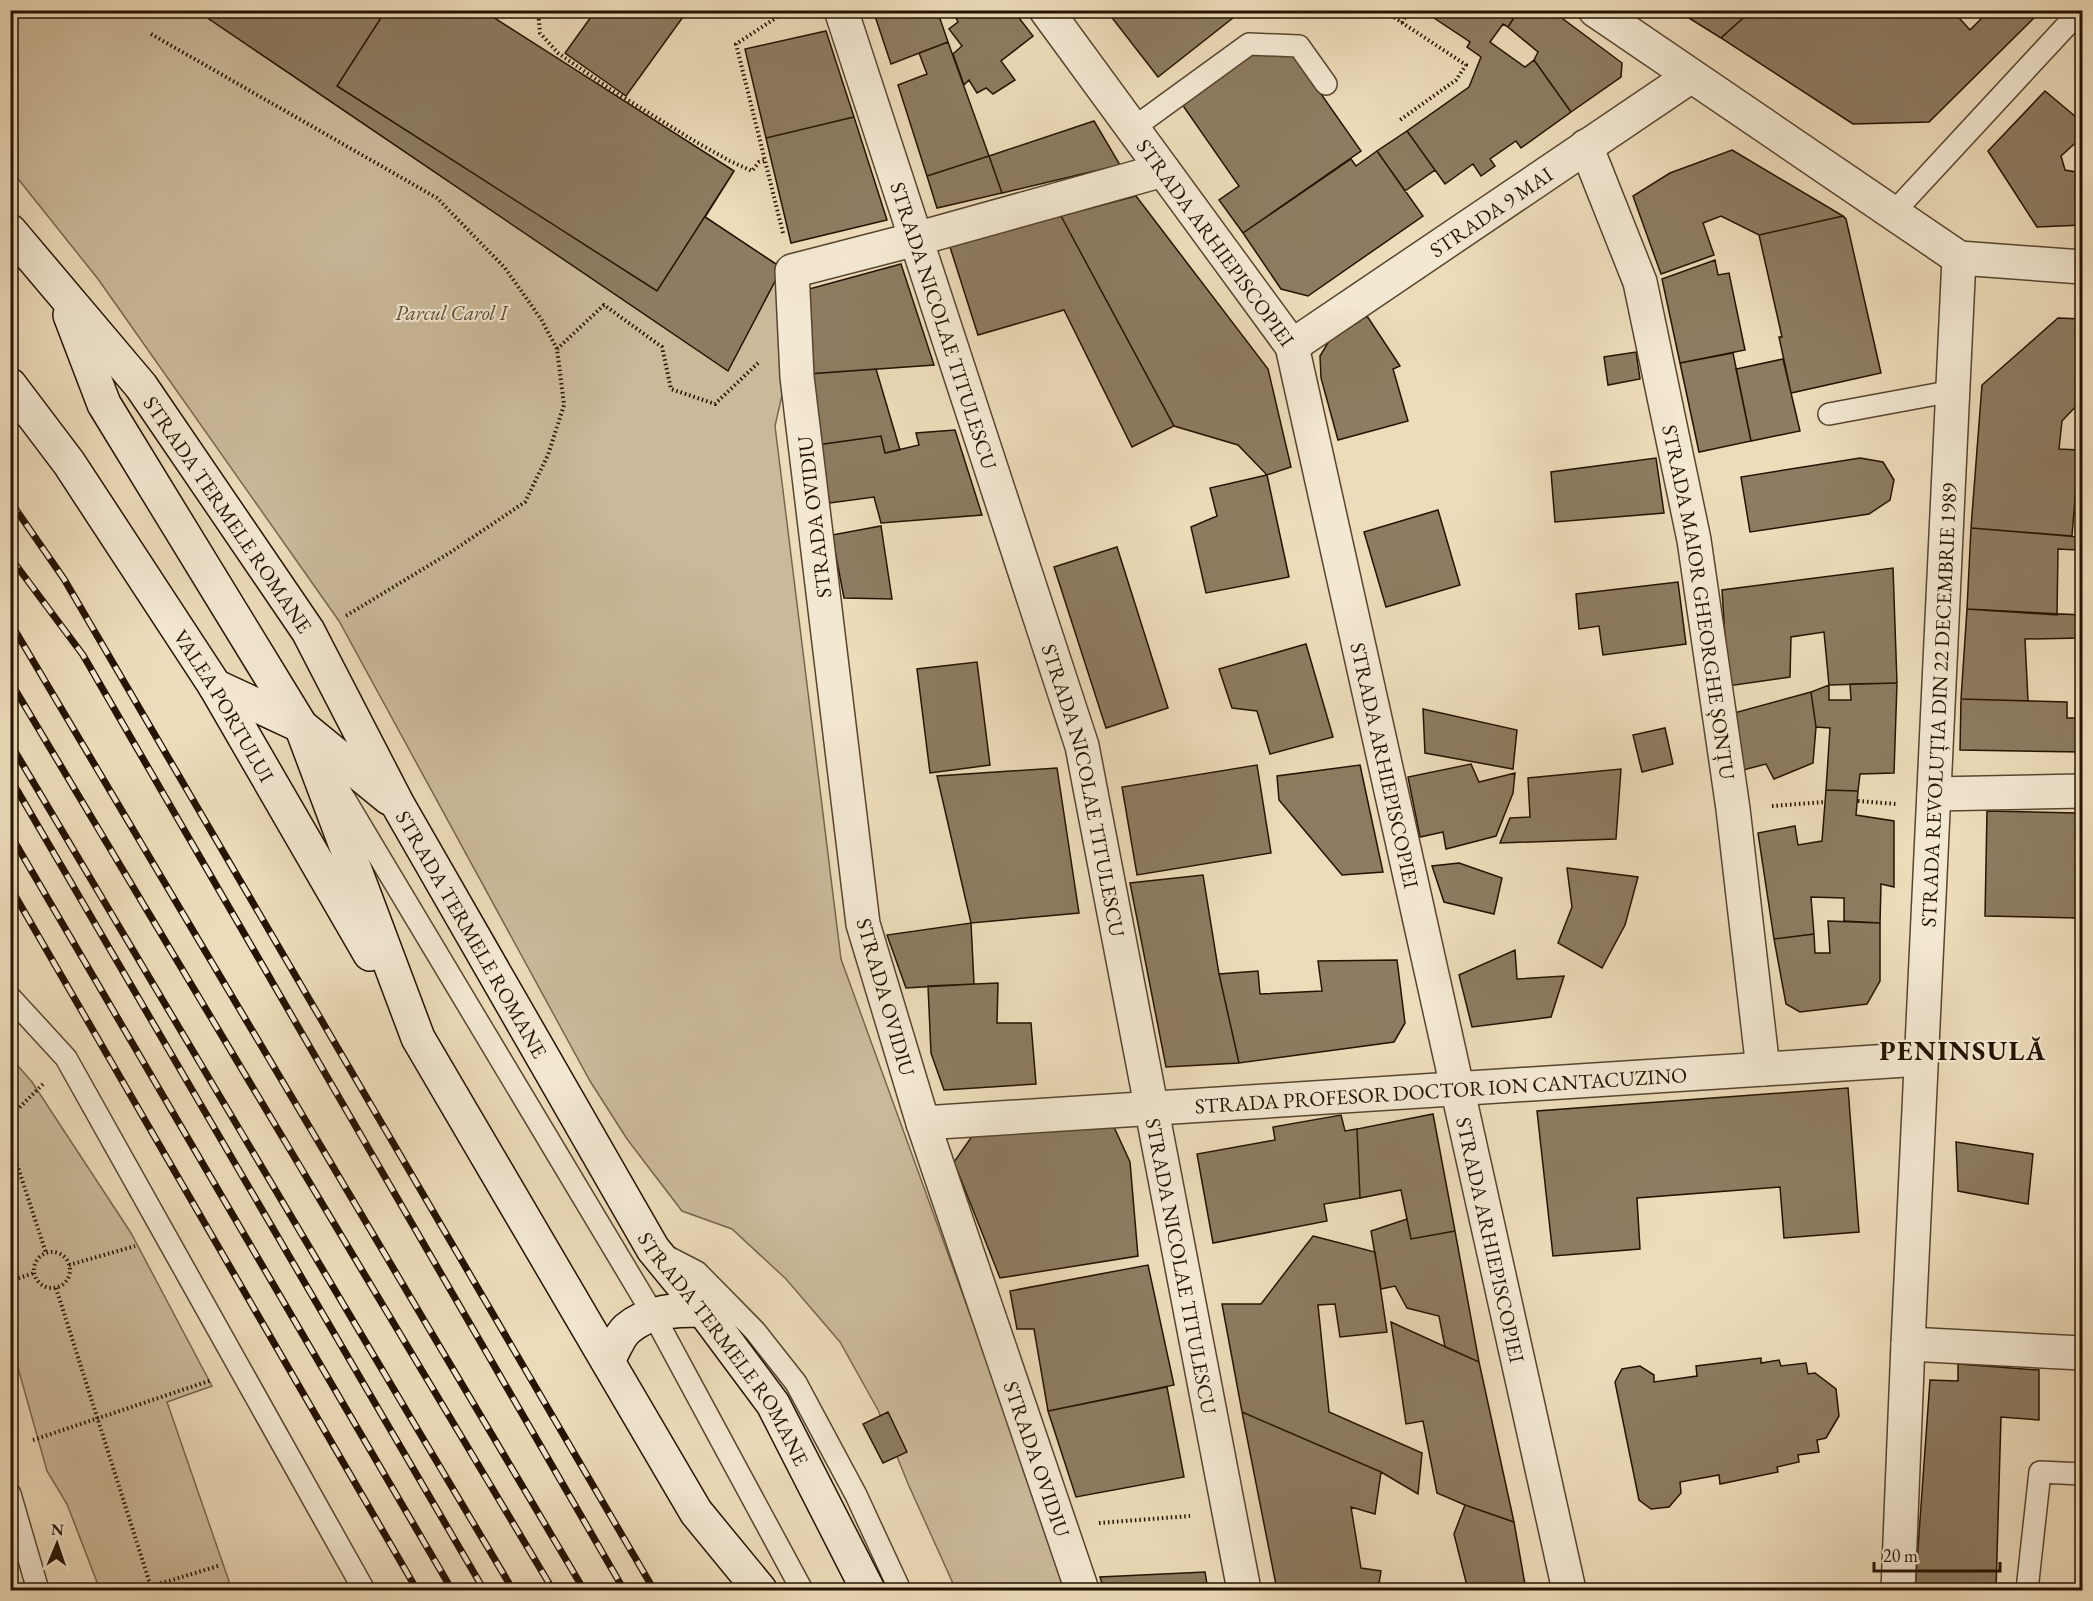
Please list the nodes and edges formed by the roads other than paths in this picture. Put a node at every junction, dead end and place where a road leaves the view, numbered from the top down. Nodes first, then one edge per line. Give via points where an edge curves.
1 (841, 10) edge
2 (1046, 10) edge
3 (1595, 10) edge
4 (2081, 10) edge
5 (1691, 76) junction
6 (1326, 84) dead end
7 (1132, 129) junction
8 (1586, 146) junction
9 (1163, 170) junction
10 (1893, 213) junction
11 (10, 231) edge
12 (916, 239) junction
13 (1959, 258) junction
14 (2082, 267) edge
15 (59, 288) junction
16 (1292, 346) junction
17 (10, 385) edge
18 (1953, 391) junction
19 (1829, 414) dead end
20 (215, 686) junction
21 (301, 726) junction
22 (2082, 791) edge
23 (1934, 794) junction
24 (398, 805) junction
25 (10, 997) edge
26 (418, 1038) junction
27 (1921, 1059) junction
28 (1763, 1069) junction
29 (1457, 1089) junction
30 (1152, 1109) junction
31 (923, 1123) junction
32 (653, 1249) junction
33 (703, 1310) junction
34 (653, 1314) junction
35 (1908, 1344) junction
36 (2082, 1353) edge
37 (608, 1361) junction
38 (2082, 1474) edge
39 (10, 1494) edge
40 (696, 1512) junction
41 (38, 1590) edge
42 (364, 1590) edge
43 (739, 1590) edge
44 (760, 1590) edge
45 (802, 1590) edge
46 (868, 1590) edge
47 (900, 1590) edge
48 (1082, 1590) edge
49 (1244, 1590) edge
50 (1569, 1590) edge
51 (1898, 1590) edge
52 (2026, 1590) edge

1 - 12 street, STRADA NICOLAE TITULESCU
2 - 7 street, STRADA ARHIEPISCOPIEI
3 - 5 street
4 - 10 lane
5 - 8 street, STRADA 9 MAI
5 - 10 street
6 - 7 lane via 1299,46 1249,45
7 - 9 street, STRADA ARHIEPISCOPIEI
8 - 16 street, STRADA 9 MAI
8 - 28 street, STRADA MAIOR GHEORGHE ȘONȚU via 1640,282 1694,540 1733,809
9 - 12 street
9 - 16 street, STRADA ARHIEPISCOPIEI
10 - 13 street
11 - 15 street, STRADA TERMELE ROMANE
12 - 30 street, STRADA NICOLAE TITULESCU via 1082,746
12 - 31 street, STRADA OVIDIU via 792,272 797,377 863,924
13 - 14 street
13 - 18 street, STRADA REVOLUȚIA DIN 22 DECEMBRIE 1989
15 - 21 street, STRADA TERMELE ROMANE via 104,404
15 - 24 street, STRADA TERMELE ROMANE via 141,386 308,630
16 - 29 street, STRADA ARHIEPISCOPIEI
17 - 20 street, VALEA PORTULUI via 69,463
18 - 19 lane
18 - 23 street, STRADA REVOLUȚIA DIN 22 DECEMBRIE 1989
20 - 21 street
20 - 26 street, VALEA PORTULUI
21 - 24 street
21 - 26 street, STRADA TERMELE ROMANE
21 - 34 lane
22 - 23 street
23 - 27 street, STRADA REVOLUȚIA DIN 22 DECEMBRIE 1989
24 - 32 street, STRADA TERMELE ROMANE
25 - 42 lane via 66,1058
26 - 37 street, STRADA TERMELE ROMANE
27 - 28 street, STRADA PROFESOR DOCTOR ION CANTACUZINO
27 - 35 street, STRADA REVOLUȚIA DIN 22 DECEMBRIE 1989
28 - 29 street, STRADA PROFESOR DOCTOR ION CANTACUZINO
29 - 30 street, STRADA PROFESOR DOCTOR ION CANTACUZINO
29 - 50 street, STRADA ARHIEPISCOPIEI
30 - 31 street, STRADA PROFESOR DOCTOR ION CANTACUZINO
30 - 49 street, STRADA NICOLAE TITULESCU
31 - 48 street, STRADA OVIDIU
32 - 33 street, STRADA TERMELE ROMANE
32 - 47 lane via 697,1272 755,1331 796,1383 856,1495
33 - 34 street
33 - 46 street, STRADA TERMELE ROMANE via 773,1404
34 - 37 street via 626,1330
34 - 45 lane
35 - 36 street
35 - 51 street, STRADA REVOLUȚIA DIN 22 DECEMBRIE 1989
37 - 40 street, STRADA TERMELE ROMANE
38 - 52 lane via 2040,1472
39 - 41 lane
40 - 43 street
40 - 44 street, STRADA TERMELE ROMANE

